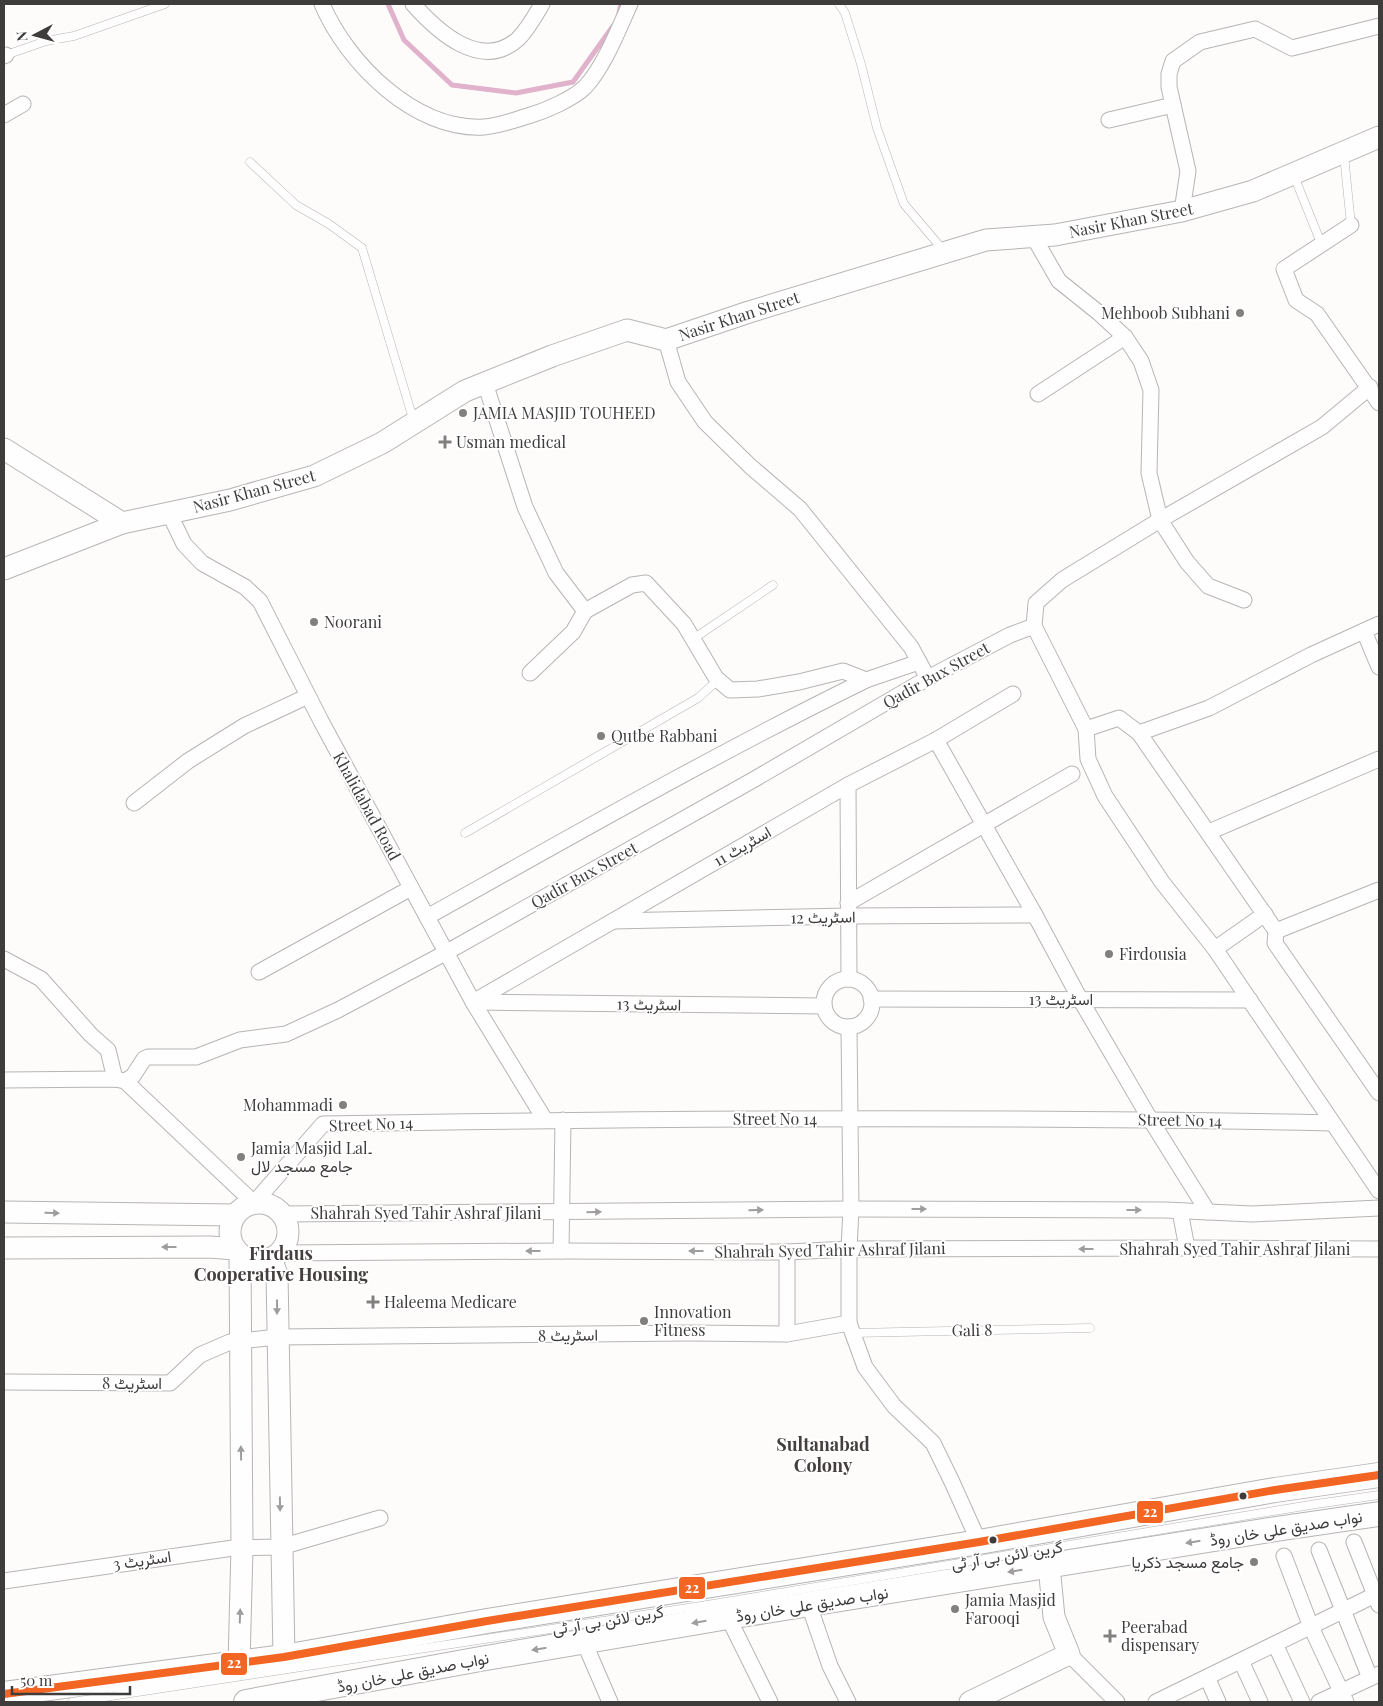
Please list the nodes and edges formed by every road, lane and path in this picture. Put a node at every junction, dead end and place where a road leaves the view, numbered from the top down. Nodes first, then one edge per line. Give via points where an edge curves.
1 (165, 4) edge
2 (322, 4) edge
3 (413, 4) edge
4 (542, 4) edge
5 (630, 4) edge
6 (839, 4) edge
7 (1379, 26) edge
8 (5, 55) edge
9 (23, 104) dead end
10 (1173, 105) junction
11 (4, 115) edge
12 (1109, 120) dead end
13 (1379, 137) edge
14 (1344, 152) junction
15 (250, 162) dead end
16 (1293, 174) junction
17 (1182, 211) junction
18 (1351, 225) joint
19 (1034, 236) junction
20 (1322, 243) junction
21 (945, 253) junction
22 (1125, 337) junction
23 (666, 340) junction
24 (485, 383) junction
25 (1370, 387) junction
26 (1038, 394) dead end
27 (1379, 403) edge
28 (415, 423) junction
29 (4, 449) edge
30 (169, 513) junction
31 (1160, 520) junction
32 (122, 523) junction
33 (4, 569) edge
34 (773, 585) dead end
35 (1244, 600) dead end
36 (585, 612) junction
37 (1379, 624) edge
38 (1034, 626) junction
39 (1364, 631) junction
40 (693, 639) junction
41 (919, 662) junction
42 (1379, 667) edge
43 (530, 673) dead end
44 (928, 678) junction
45 (718, 680) junction
46 (866, 680) junction
47 (1013, 694) dead end
48 (308, 696) junction
49 (1086, 730) junction
50 (1139, 733) junction
51 (936, 740) junction
52 (1379, 759) edge
53 (1072, 774) dead end
54 (848, 785) junction
55 (134, 803) dead end
56 (984, 825) junction
57 (1209, 832) junction
58 (465, 833) dead end
59 (411, 888) junction
60 (1379, 890) edge
61 (848, 909) junction
62 (1264, 914) junction
63 (1035, 915) junction
64 (427, 917) junction
65 (611, 922) junction
66 (1276, 931) junction
67 (1215, 949) junction
68 (447, 952) junction
69 (4, 959) edge
70 (259, 972) dead end
71 (849, 979) junction
72 (1080, 999) junction
73 (871, 1000) junction
74 (1250, 1000) junction
75 (473, 1002) junction
76 (824, 1006) junction
77 (849, 1027) junction
78 (4, 1080) edge
79 (120, 1080) junction
80 (1379, 1093) edge
81 (850, 1119) junction
82 (545, 1120) junction
83 (563, 1120) junction
84 (1150, 1120) junction
85 (1332, 1123) junction
86 (1379, 1191) edge
87 (254, 1203) junction
88 (1379, 1208) edge
89 (851, 1209) junction
90 (1180, 1211) junction
91 (4, 1212) edge
92 (562, 1212) junction
93 (1208, 1212) junction
94 (282, 1214) junction
95 (234, 1215) junction
96 (4, 1248) edge
97 (1187, 1248) junction
98 (1379, 1249) edge
99 (848, 1250) junction
100 (561, 1251) junction
101 (237, 1252) junction
102 (787, 1252) junction
103 (276, 1256) junction
104 (851, 1328) junction
105 (1090, 1328) dead end
106 (787, 1334) junction
107 (277, 1337) junction
108 (240, 1341) junction
109 (4, 1382) edge
110 (1379, 1476) edge
111 (1379, 1495) edge
112 (1379, 1514) edge
113 (380, 1518) dead end
114 (979, 1542) junction
115 (1354, 1542) dead end
116 (281, 1547) junction
117 (242, 1548) junction
118 (1319, 1550) dead end
119 (1284, 1556) dead end
120 (1049, 1566) junction
121 (4, 1581) edge
122 (1378, 1598) edge
123 (809, 1605) junction
124 (1343, 1611) junction
125 (728, 1617) junction
126 (1311, 1627) junction
127 (584, 1642) junction
128 (1274, 1644) junction
129 (1070, 1654) junction
130 (284, 1657) junction
131 (1241, 1660) junction
132 (239, 1664) junction
133 (1375, 1676) edge
134 (1206, 1677) junction
135 (4, 1694) edge
136 (1343, 1697) edge
137 (278, 1700) edge
138 (72, 1702) edge
139 (246, 1702) edge
140 (610, 1702) edge
141 (770, 1702) edge
142 (848, 1702) edge
143 (970, 1702) edge
144 (1117, 1702) edge
145 (1156, 1702) edge
146 (1218, 1702) edge
147 (1260, 1702) edge
148 (1302, 1702) edge
149 (1319, 1702) edge

1 - 8 lane via 74,36 46,41
2 - 5 street via 358,63 382,87 418,110 468,127 500,125 536,113 559,104 585,87 601,63
3 - 4 street via 450,39 472,49 489,52 517,40
6 - 21 lane via 845,13 877,128 904,204
7 - 10 street via 1292,48 1255,30 1200,42 1173,61 1168,74
9 - 11 street
10 - 12 street
10 - 17 street via 1188,172
13 - 14 street, Nasir Khan Street
14 - 16 street, Nasir Khan Street
14 - 18 lane
15 - 28 lane via 296,206 329,224 362,248
16 - 17 street, Nasir Khan Street via 1253,192
16 - 20 lane
17 - 19 street, Nasir Khan Street via 1055,235
18 - 20 street
19 - 21 street, Nasir Khan Street via 986,240
19 - 22 street via 1060,281
20 - 25 street via 1284,269 1296,300 1317,314
21 - 23 street, Nasir Khan Street
22 - 26 street
22 - 31 street via 1142,361 1151,390 1149,473
23 - 24 street, Nasir Khan Street via 626,330
23 - 41 street via 678,382 705,422 800,509
24 - 28 street, Nasir Khan Street
24 - 36 street via 525,507 556,573
25 - 27 street
25 - 31 street via 1322,427
28 - 30 street, Nasir Khan Street via 314,476
29 - 32 street
30 - 32 street, Nasir Khan Street
30 - 48 street, Khalidabad Road via 184,544 202,563 245,586 260,601
31 - 35 street via 1187,562 1208,586
31 - 38 street via 1062,580 1036,603
32 - 33 street, Nasir Khan Street
34 - 40 lane
36 - 40 street via 632,585 646,583 684,624
36 - 43 street via 573,632
37 - 39 street
38 - 44 street, Qadir Bux Street
38 - 49 street
39 - 42 street
39 - 50 street via 1209,708
40 - 45 street
41 - 44 street
41 - 46 street
44 - 68 street, Qadir Bux Street
45 - 46 street via 730,690 758,689 843,671
45 - 58 lane via 698,698
46 - 64 street
47 - 51 street, اسٹریٹ 11
48 - 55 street via 244,726 188,761
48 - 59 street, Khalidabad Road
49 - 50 street via 1119,718
49 - 67 street via 1088,759 1105,796 1162,882
50 - 57 street
51 - 54 street, اسٹریٹ 11
51 - 56 street
52 - 57 street
53 - 56 street
54 - 61 street
54 - 65 street, اسٹریٹ 11
56 - 61 street
56 - 63 street
57 - 62 street
59 - 64 street, Khalidabad Road
59 - 70 street
60 - 66 street
61 - 63 street, اسٹریٹ 12
61 - 65 street, اسٹریٹ 12
61 - 71 street
62 - 66 street
62 - 67 street
63 - 72 street
64 - 68 street, Khalidabad Road
65 - 75 street, اسٹریٹ 11
66 - 80 street via 1276,943
67 - 74 street
68 - 75 street, Khalidabad Road
68 - 79 street, Qadir Bux Street via 286,1034 240,1040 196,1057 148,1056 133,1076
69 - 79 street via 41,979 108,1050
71 - 73 street via 867,989
71 - 76 street via 832,985 827,991
72 - 73 street, اسٹریٹ 13
72 - 74 street, اسٹریٹ 13
72 - 84 street
73 - 77 street via 866,1019
74 - 85 street
75 - 76 street, اسٹریٹ 13
75 - 82 street, Khalidabad Road
76 - 77 street via 834,1023
77 - 81 street
78 - 79 street
79 - 87 street
81 - 83 street, Street No 14
81 - 84 street, Street No 14
81 - 89 street
82 - 83 street, Street No 14
82 - 87 street, Street No 14 via 323,1124
83 - 92 street
84 - 85 street, Street No 14
84 - 93 street
85 - 86 street
87 - 94 street via 273,1206
87 - 95 street
88 - 93 street, Shahrah Syed Tahir Ashraf Jilani via 1252,1214
89 -> 90 street, Shahrah Syed Tahir Ashraf Jilani
92 -> 89 street, Shahrah Syed Tahir Ashraf Jilani
89 - 99 street
90 - 93 street, Shahrah Syed Tahir Ashraf Jilani
90 - 97 street
91 -> 95 street
92 - 94 street, Shahrah Syed Tahir Ashraf Jilani
92 - 100 street
94 - 103 street via 288,1234 286,1244
95 - 101 street via 229,1230
101 -> 96 street via 210,1247
97 - 98 street, Shahrah Syed Tahir Ashraf Jilani
97 -> 99 street, Shahrah Syed Tahir Ashraf Jilani
99 - 102 street, Shahrah Syed Tahir Ashraf Jilani
99 - 104 street
102 -> 100 street, Shahrah Syed Tahir Ashraf Jilani
100 -> 103 street, Shahrah Syed Tahir Ashraf Jilani
101 - 103 street via 259,1262
101 - 108 street
102 - 106 street
103 -> 107 street
104 - 105 lane, Gali 8
104 - 106 street, اسٹریٹ 8
104 - 114 street via 865,1367 894,1406 933,1443
106 - 107 street, اسٹریٹ 8
107 - 108 street, اسٹریٹ 8
107 -> 116 street
108 - 109 street, اسٹریٹ 8 via 200,1354 170,1383
117 -> 108 street
110 - 114 main road via 1275,1490
111 - 138 lane, گرین لائن بی آر ٹی via 701,1606
112 -> 120 main road, نواب صدیق علی خان روڈ
113 - 116 street, اسٹریٹ 3
114 - 130 main road
115 - 122 street
116 - 117 street, اسٹریٹ 3
116 - 130 street
117 - 121 street, اسٹریٹ 3
132 -> 117 street
118 - 124 street
119 - 126 street
120 -> 123 main road, نواب صدیق علی خان روڈ
120 - 129 street via 1054,1617
122 - 124 street
123 - 125 main road, نواب صدیق علی خان روڈ
123 - 142 street via 830,1666
124 - 126 street
124 - 133 street
125 -> 127 main road, نواب صدیق علی خان روڈ
125 - 141 street
126 - 128 street
126 - 136 street
127 -> 137 main road, نواب صدیق علی خان روڈ via 480,1658
127 - 140 street
128 - 131 street
128 - 148 street
129 - 143 street
129 - 144 street
130 - 132 main road
131 - 134 street
131 - 147 street
132 - 135 main road
133 - 136 street
134 - 145 street
134 - 146 street
136 - 149 street
137 - 139 main road, نواب صدیق علی خان روڈ

